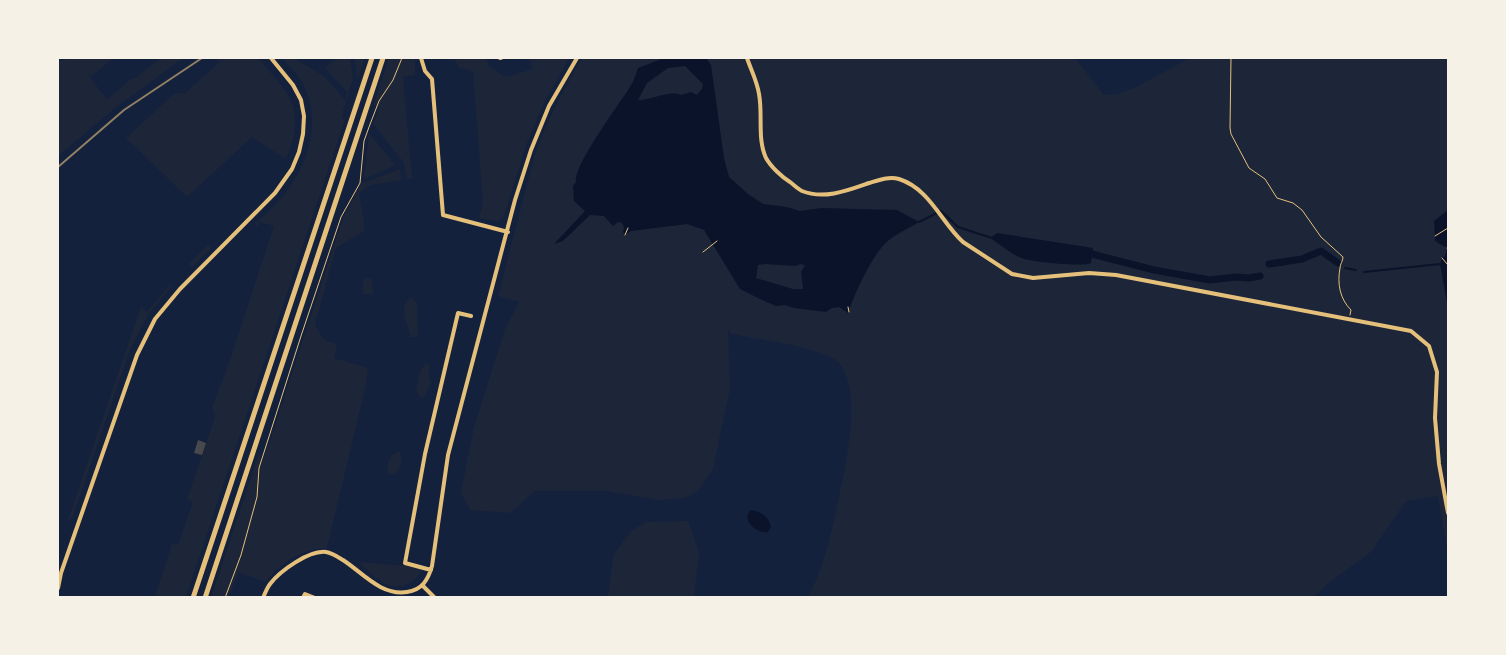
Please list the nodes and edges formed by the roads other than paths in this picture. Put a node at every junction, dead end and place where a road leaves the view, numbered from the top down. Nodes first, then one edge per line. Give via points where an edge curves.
1 (271, 58) edge
2 (372, 58) edge
3 (383, 58) edge
4 (420, 58) edge
5 (576, 58) edge
6 (747, 58) edge
7 (508, 232) junction
8 (471, 316) dead end
9 (1448, 513) edge
10 (431, 570) junction
11 (422, 585) junction
12 (58, 588) edge
13 (193, 598) edge
14 (205, 598) edge
15 (263, 598) edge
16 (303, 598) edge
17 (315, 598) edge
18 (435, 598) edge

1 - 12 street via 301,100 304,116 299,152 275,194 180,289 155,319 137,355
2 - 13 main road
3 - 14 main road
4 - 7 street via 432,80 443,215
5 - 7 street via 549,106 531,150
6 - 9 street via 760,95 762,148 766,159 801,191 819,195 837,193 884,178 897,178 913,185 930,201 963,242 1012,274 1033,278 1089,273 1116,275 1410,331 1429,346 1437,372 1434,418
7 - 10 street via 450,447
8 - 10 street via 458,313 425,454 405,563
10 - 11 street
11 - 15 street via 410,592 391,592 334,555 316,552 287,567 270,584
11 - 18 street
16 - 17 street via 304,594

